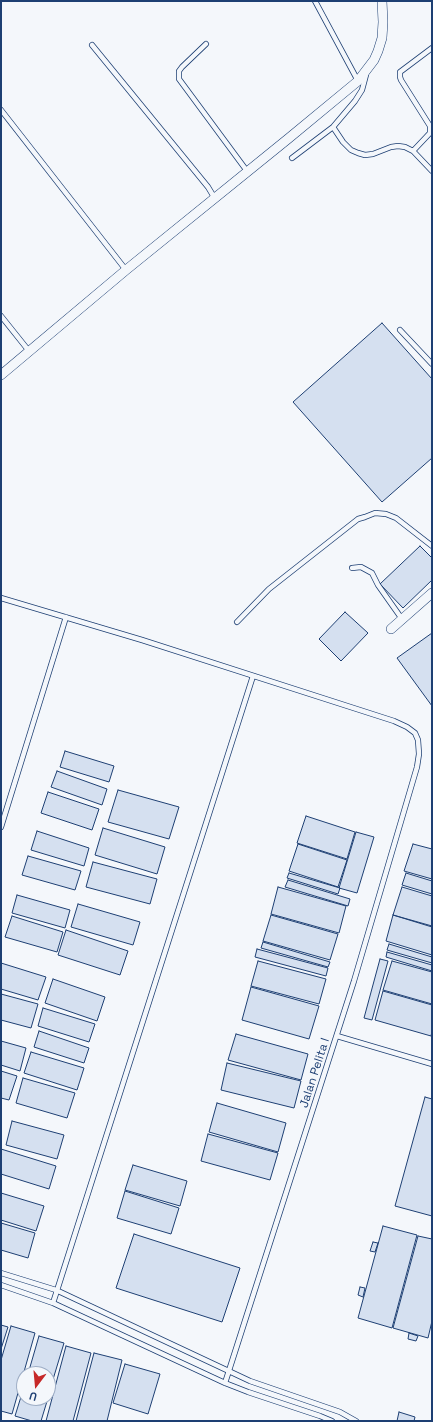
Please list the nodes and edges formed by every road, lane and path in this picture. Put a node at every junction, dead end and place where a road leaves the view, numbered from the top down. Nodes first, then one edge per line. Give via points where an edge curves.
1 (315, 1) edge
2 (382, 1) edge
3 (206, 44) dead end
4 (92, 45) dead end
5 (432, 48) edge
6 (369, 68) junction
7 (358, 81) junction
8 (1, 110) edge
9 (333, 127) junction
10 (413, 151) junction
11 (292, 158) dead end
12 (247, 171) junction
13 (432, 171) edge
14 (214, 197) junction
15 (126, 270) junction
16 (1, 316) edge
17 (400, 330) dead end
18 (29, 350) junction
19 (432, 364) edge
20 (1, 375) edge
21 (432, 546) edge
22 (352, 568) dead end
23 (432, 593) edge
24 (1, 598) edge
25 (66, 617) junction
26 (402, 619) junction
27 (237, 622) dead end
28 (391, 629) dead end
29 (253, 676) junction
30 (1, 827) edge
31 (337, 1036) junction
32 (432, 1064) edge
33 (1, 1273) edge
34 (1, 1285) edge
35 (56, 1290) junction
36 (52, 1303) junction
37 (229, 1371) junction
38 (226, 1383) junction
39 (332, 1421) edge
40 (356, 1421) edge

1 - 7 lane
2 - 6 street via 382,38
3 - 12 lane via 182,67 179,79
4 - 14 lane
5 - 10 lane via 400,72 401,80 430,126 430,133
6 - 7 street
6 - 9 lane via 362,90
7 - 12 street
8 - 15 lane
9 - 10 lane via 343,142 358,153 373,154 398,146
9 - 11 lane
10 - 13 lane
12 - 14 street
14 - 15 street
15 - 18 street
16 - 18 lane
17 - 19 lane
18 - 20 street
21 - 27 lane via 396,518 375,513 365,516 269,589
22 - 26 lane via 361,567 372,573
23 - 26 street
24 - 25 lane, Jalan Pelita I
25 - 29 lane, Jalan Pelita I
25 - 30 lane
26 - 28 street
29 - 31 lane, Jalan Pelita I via 394,721 415,733 418,740 417,767
29 - 35 lane
31 - 32 lane
31 - 37 lane, Jalan Pelita I
33 - 35 lane
34 - 36 lane
35 - 36 lane
35 - 37 lane
36 - 38 lane
37 - 38 lane, Jalan Pelita I
37 - 40 lane via 250,1381 340,1412
38 - 39 lane

